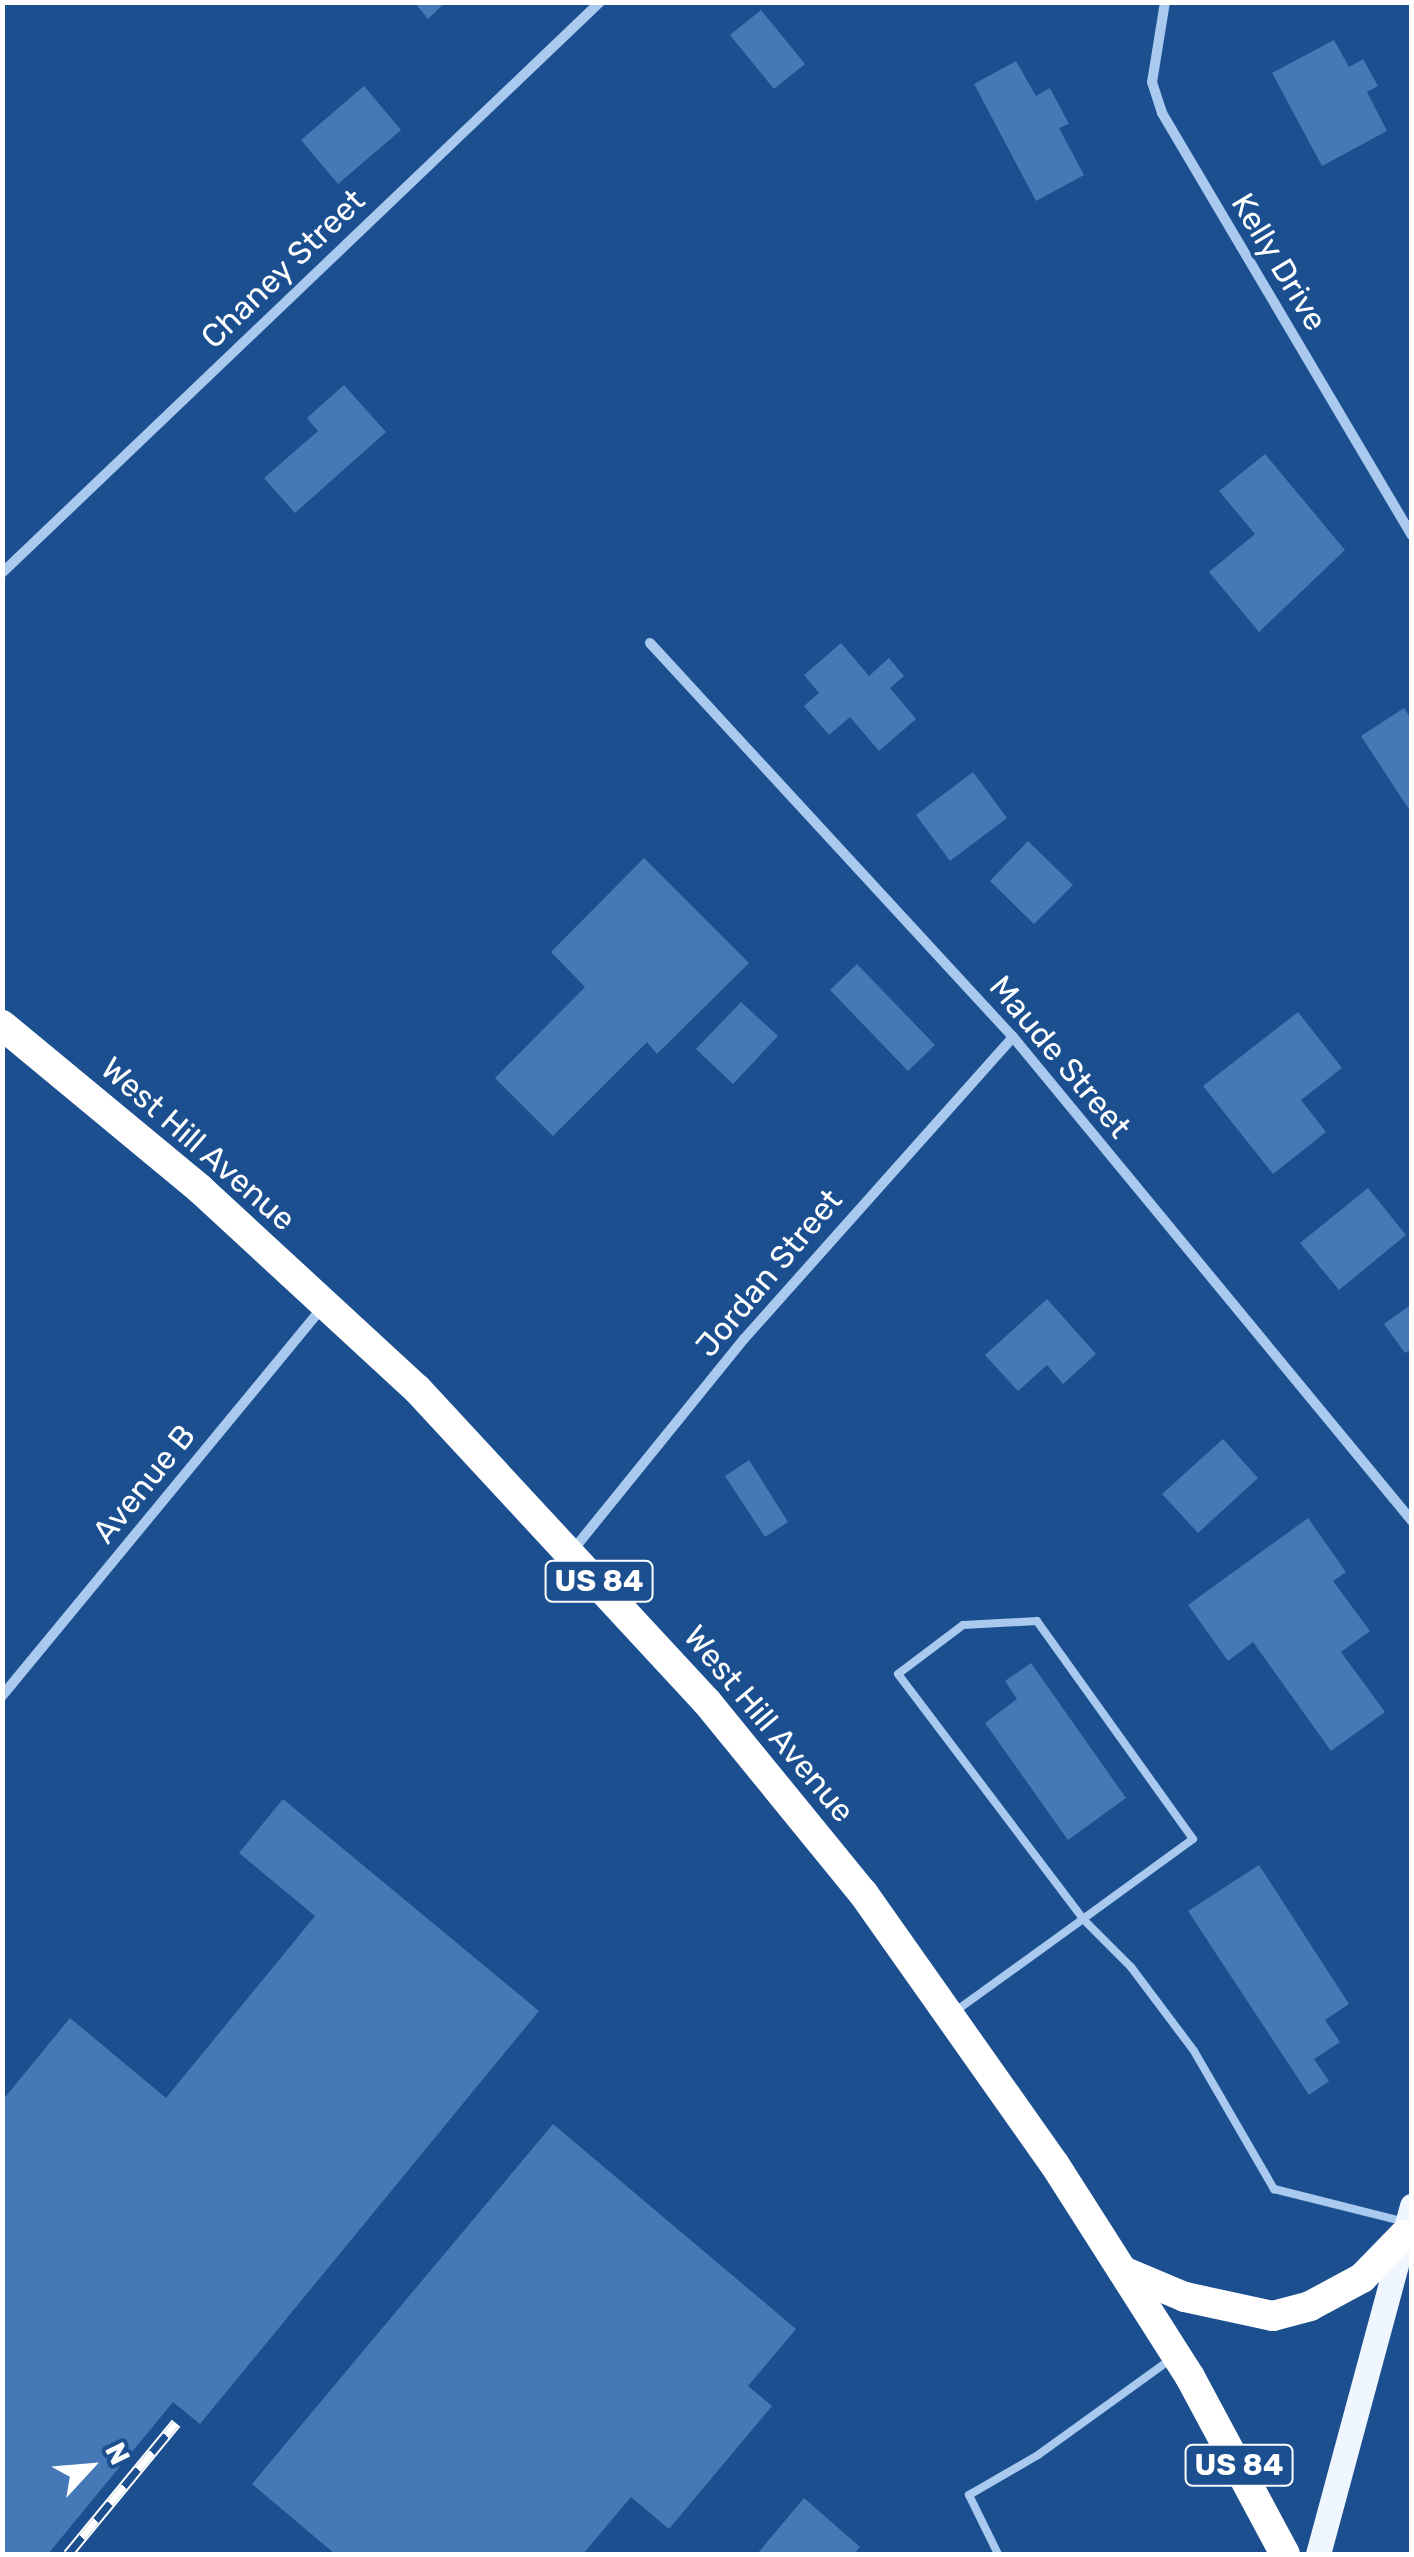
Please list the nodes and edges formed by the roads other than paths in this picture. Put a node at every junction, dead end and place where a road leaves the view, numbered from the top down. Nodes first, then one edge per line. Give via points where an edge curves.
1 (600, 2) edge
2 (1165, 2) edge
3 (1412, 535) edge
4 (2, 573) edge
5 (650, 643) dead end
6 (2, 1025) edge
7 (1013, 1037) junction
8 (325, 1304) junction
9 (1412, 1521) edge
10 (572, 1551) junction
11 (2, 1696) edge
12 (1082, 1919) junction
13 (949, 2015) junction
14 (1407, 2221) edge
15 (1123, 2271) junction
16 (1176, 2356) junction
17 (998, 2554) edge
18 (1285, 2554) edge
19 (1318, 2554) edge

1 - 4 street, Chaney Street
2 - 3 street, Kelly Drive via 1152,82 1162,113
5 - 7 street, Maude Street
6 - 8 highway, West Hill Avenue / US 84 via 200,1188
7 - 9 street, Maude Street
7 - 10 street, Jordan Street via 744,1339
8 - 10 highway, West Hill Avenue / US 84
8 - 11 street, Avenue B
10 - 13 highway, West Hill Avenue / US 84 via 863,1893
12 - 12 lane via 1194,1839 1037,1621 963,1625 898,1674
12 - 13 lane
12 - 14 lane via 1131,1966 1194,2051 1274,2190
13 - 15 highway, West Hill Avenue / US 84
14 - 15 highway via 1362,2278 1310,2306 1273,2316 1184,2297
14 - 19 main road
15 - 16 highway, West Hill Avenue / US 84
16 - 17 lane via 1038,2456 968,2495
16 - 18 highway, West Hill Avenue / US 84

